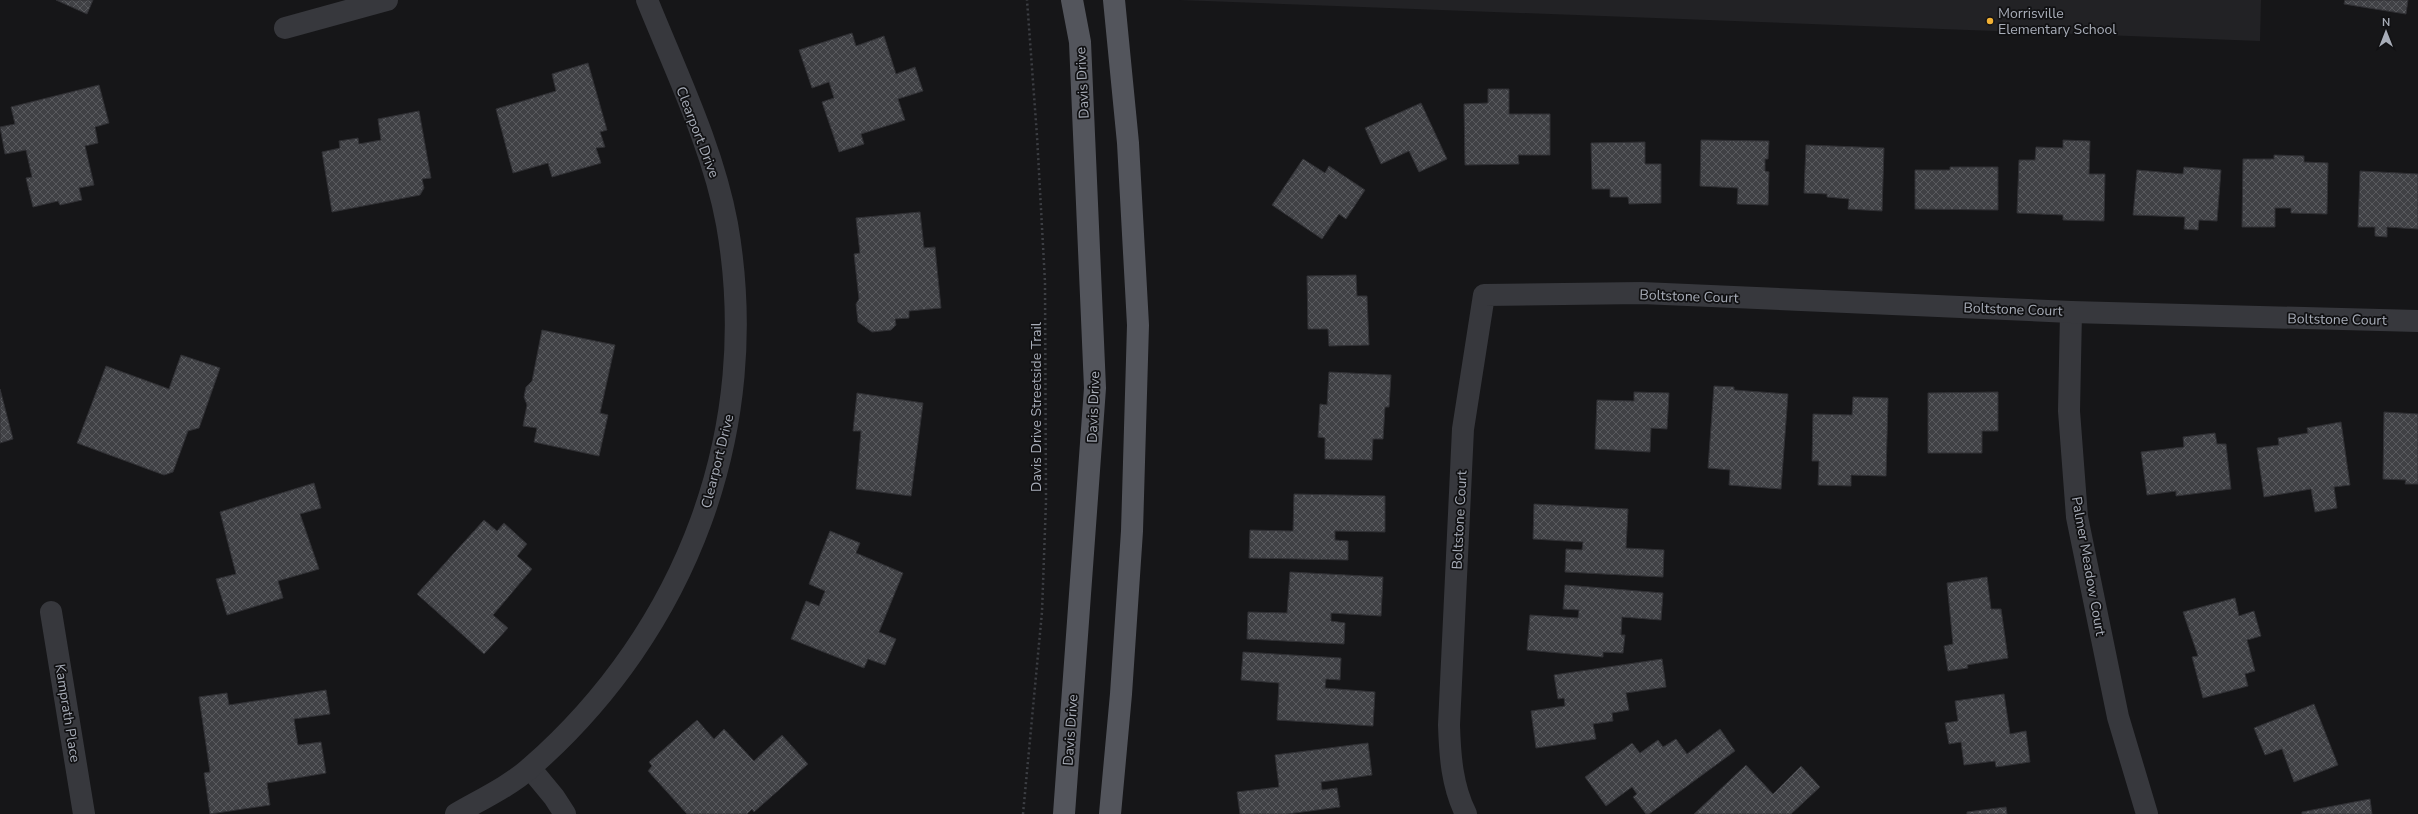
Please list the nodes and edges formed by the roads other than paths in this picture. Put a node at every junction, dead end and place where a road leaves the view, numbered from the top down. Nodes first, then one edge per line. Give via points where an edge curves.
1 (386, 0) edge
2 (647, 0) edge
3 (1072, 0) edge
4 (1114, 0) edge
5 (285, 28) dead end
6 (2071, 312) junction
7 (2418, 321) edge
8 (51, 612) dead end
9 (530, 768) junction
10 (84, 814) edge
11 (456, 814) edge
12 (565, 814) edge
13 (1064, 814) edge
14 (1110, 814) edge
15 (1466, 814) edge
16 (2147, 814) edge

1 - 5 street
2 - 9 street, Clearport Drive via 715,170 727,224 737,319 735,376 728,428 712,489 693,543 666,600 630,657 591,706
3 - 13 main road, Davis Drive via 1080,42 1095,388
4 - 14 main road via 1128,142 1138,324 1132,531
6 - 7 street, Boltstone Court
6 - 15 street, Boltstone Court via 1642,293 1484,295 1463,429 1449,725 1457,796
6 - 16 street, Palmer Meadow Court via 2068,411 2077,518 2118,717
8 - 10 street, Kamprath Place
9 - 11 street, Clearport Drive
9 - 12 street via 554,796

